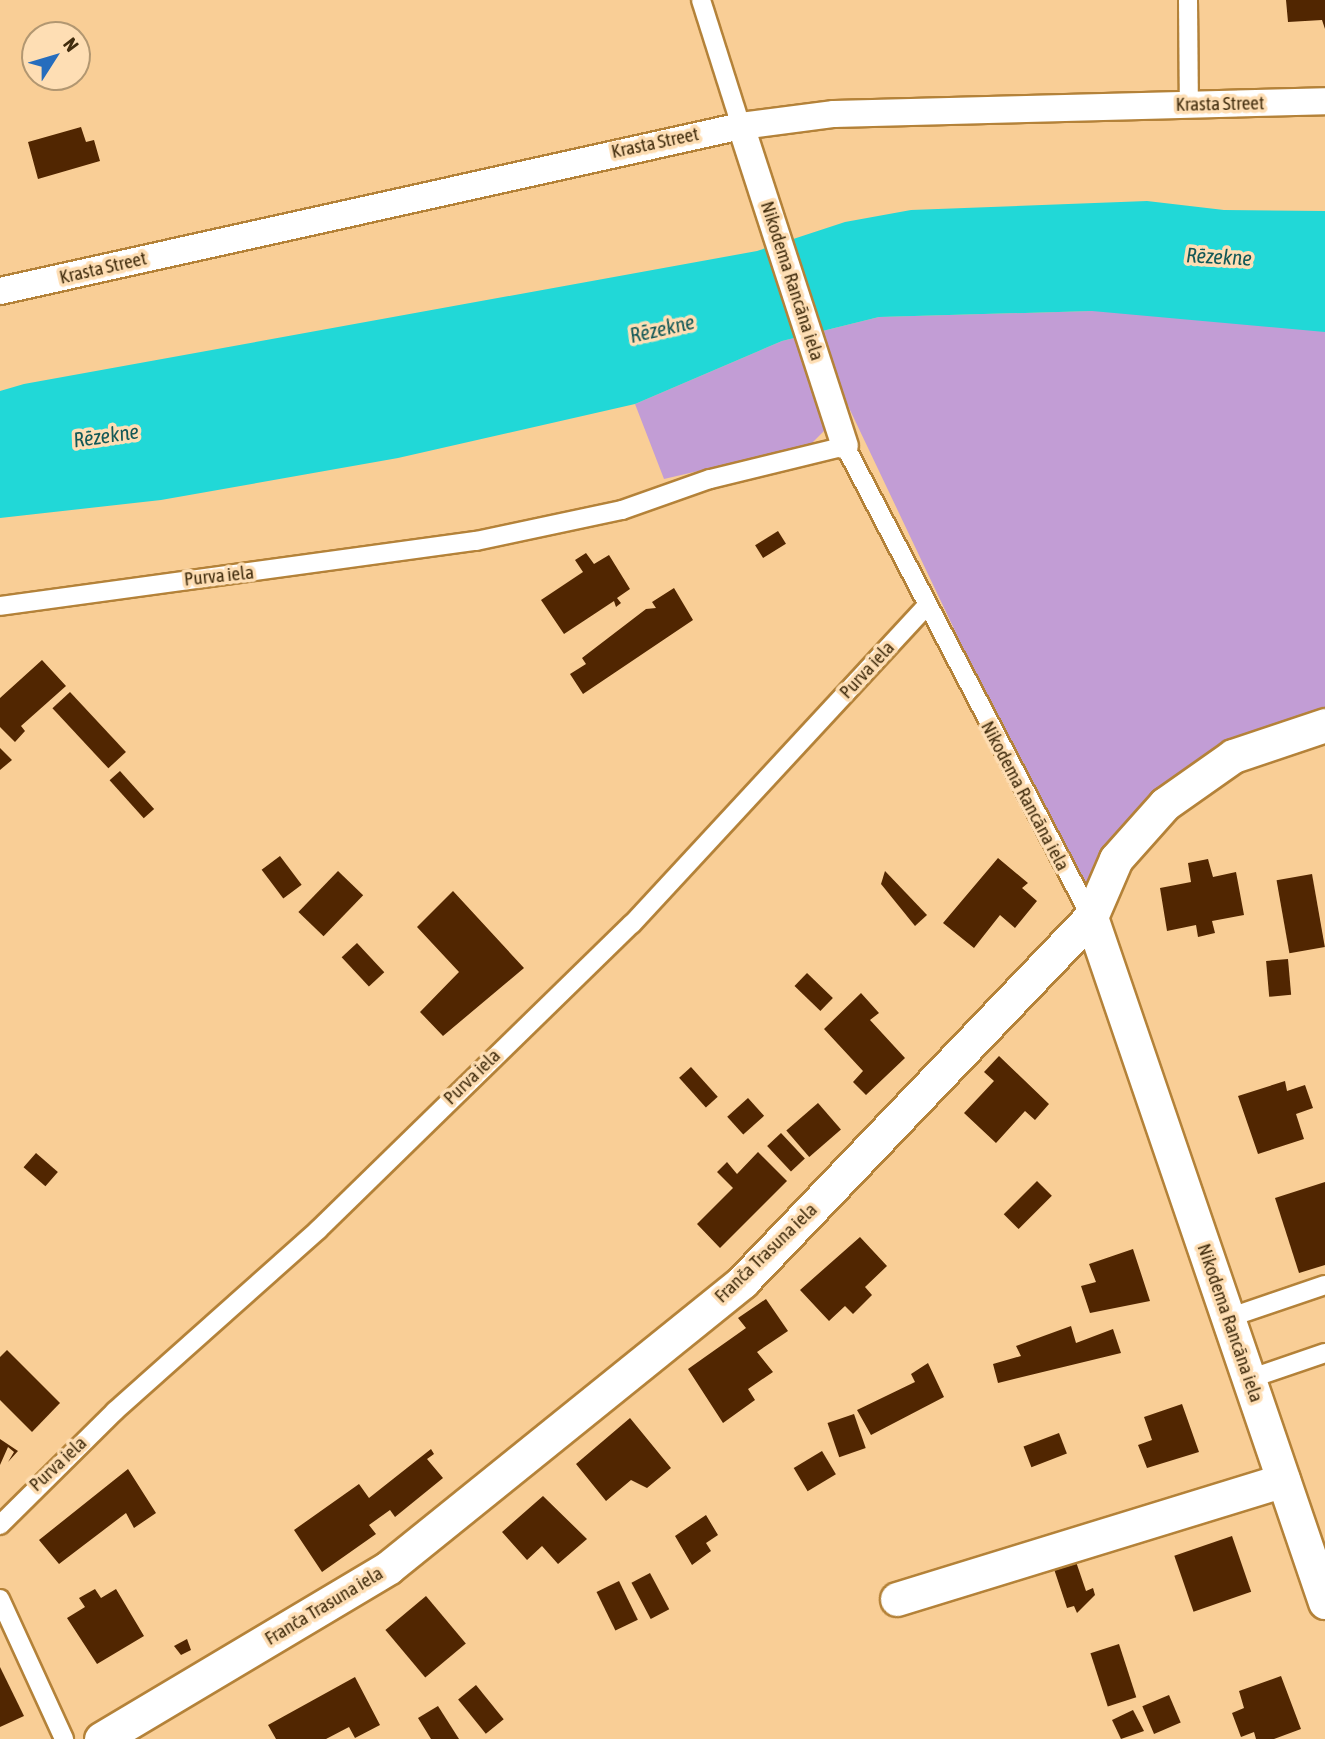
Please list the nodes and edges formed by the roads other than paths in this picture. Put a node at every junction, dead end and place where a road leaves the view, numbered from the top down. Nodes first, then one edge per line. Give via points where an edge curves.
1 (701, 0) edge
2 (1188, 0) edge
3 (1325, 101) edge
4 (1189, 105) junction
5 (741, 126) junction
6 (0, 292) edge
7 (845, 446) junction
8 (0, 606) edge
9 (925, 608) junction
10 (1325, 725) edge
11 (1091, 918) junction
12 (1325, 1285) edge
13 (1228, 1318) junction
14 (1325, 1353) edge
15 (1249, 1379) junction
16 (1283, 1480) junction
17 (0, 1525) edge
18 (0, 1599) edge
19 (897, 1599) dead end
20 (1325, 1600) edge
21 (64, 1739) edge
22 (101, 1739) edge

1 - 5 lane, Nikodema Rancāna iela
2 - 4 lane
3 - 4 street, Krasta Street
4 - 5 street, Krasta Street via 834,114
5 - 6 street, Krasta Street
5 - 7 street, Nikodema Rancāna iela
7 - 8 lane, Purva iela via 710,479 622,510 476,541
7 - 9 lane, Nikodema Rancāna iela
9 - 11 lane, Nikodema Rancāna iela
9 - 17 lane, Purva iela via 632,924 318,1230 115,1411
10 - 11 street, Franča Trasuna iela via 1233,755 1165,804 1116,859
11 - 13 street, Nikodema Rancāna iela
11 - 22 street, Franča Trasuna iela via 742,1282 389,1567
12 - 13 lane
13 - 15 street, Nikodema Rancāna iela
14 - 15 lane
15 - 16 street, Nikodema Rancāna iela
16 - 19 street
16 - 20 street, Nikodema Rancāna iela
18 - 21 lane

